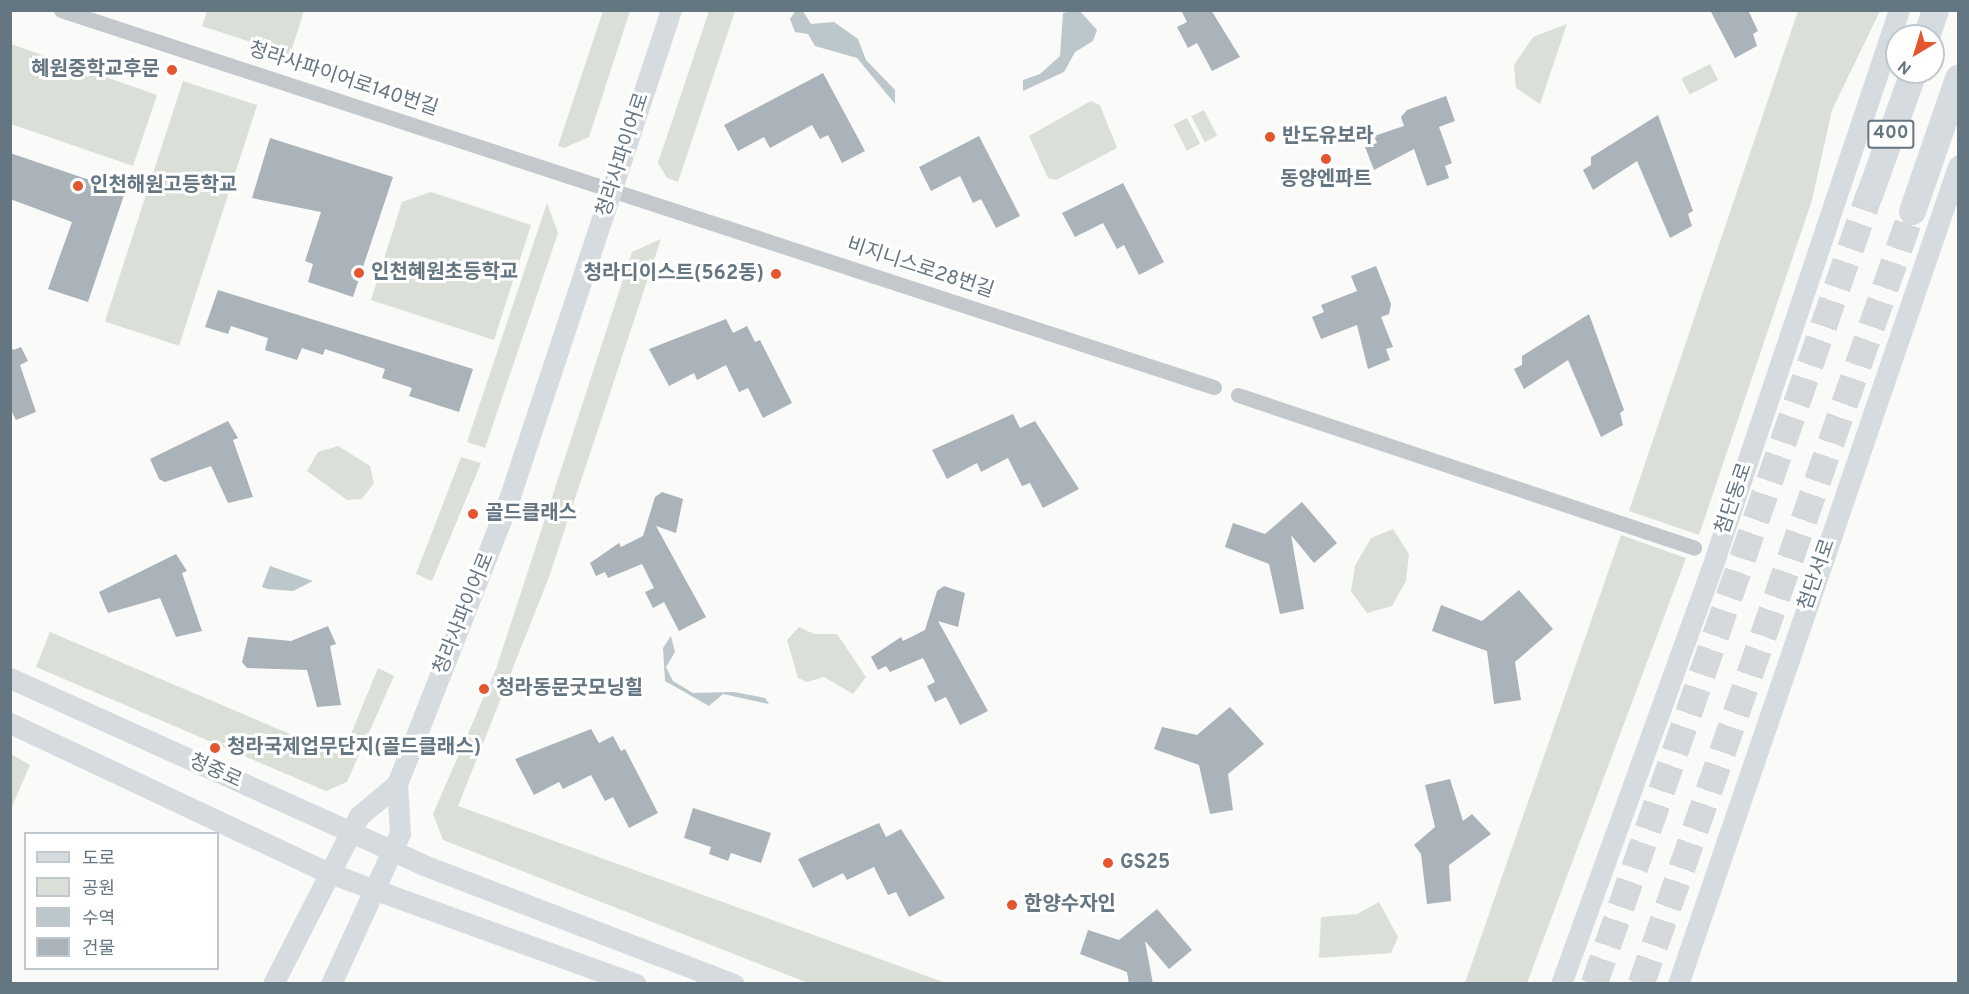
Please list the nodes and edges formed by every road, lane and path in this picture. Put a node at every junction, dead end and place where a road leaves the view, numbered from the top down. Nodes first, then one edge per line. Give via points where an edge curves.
1 (61, 10) edge
2 (671, 10) edge
3 (1899, 10) edge
4 (1959, 78) edge
5 (1909, 84) edge
6 (1959, 166) edge
7 (613, 190) junction
8 (1869, 195) tunnel mouth
9 (1912, 211) tunnel mouth
10 (1214, 387) dead end
11 (1238, 396) dead end
12 (1694, 548) dead end
13 (10, 678) edge
14 (10, 723) edge
15 (397, 784) junction
16 (350, 832) junction
17 (394, 850) junction
18 (329, 873) junction
19 (376, 889) junction
20 (273, 984) edge
21 (331, 984) edge
22 (636, 984) edge
23 (734, 984) edge
24 (1561, 984) edge
25 (1678, 984) edge

1 - 7 street, 청라사파이어로140번길
2 - 7 main road, 청라사파이어로
3 - 24 main road, 첨단동로 via 1716,555
4 - 9 highway, 400
5 - 8 highway, 400
6 - 25 main road, 첨단서로
7 - 10 street, 비지니스로28번길
7 - 15 main road, 청라사파이어로 via 508,502
11 - 12 street
13 - 16 main road, 청중로
14 - 18 main road
15 - 16 main road, 청라사파이어로 via 358,816
15 - 17 main road via 400,833
16 - 17 main road, 청중로
16 - 18 main road, 청라사파이어로
17 - 19 main road
17 - 23 main road, 청중로 via 421,864
18 - 19 main road
18 - 20 main road, 청라사파이어로
19 - 21 main road
19 - 22 main road

